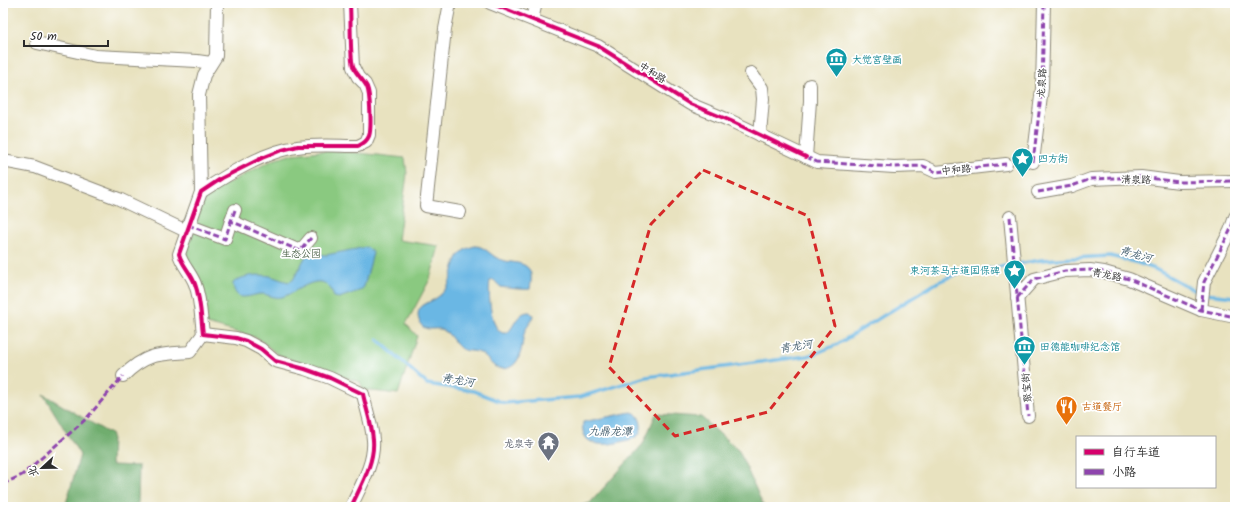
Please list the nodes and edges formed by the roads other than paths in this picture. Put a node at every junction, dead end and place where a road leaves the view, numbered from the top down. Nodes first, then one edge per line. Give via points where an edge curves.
1 (218, 3) edge
2 (350, 3) edge
3 (450, 3) edge
4 (490, 3) edge
5 (536, 3) edge
6 (1044, 3) edge
7 (532, 19) junction
8 (37, 43) dead end
9 (211, 63) junction
10 (751, 73) dead end
11 (810, 85) dead end
12 (760, 135) junction
13 (806, 157) junction
14 (3, 161) edge
15 (1033, 162) dead end
16 (1006, 164) dead end
17 (1235, 181) edge
18 (201, 192) junction
19 (1038, 192) dead end
20 (460, 212) dead end
21 (1010, 217) dead end
22 (1235, 217) edge
23 (187, 228) junction
24 (311, 238) dead end
25 (1016, 294) junction
26 (1201, 305) junction
27 (1235, 317) edge
28 (203, 334) junction
29 (124, 376) dead end
30 (1028, 416) dead end
31 (351, 507) edge

1 - 9 street via 216,56
2 - 18 street via 353,67 369,94 368,139 358,146 298,146 282,150 242,168
3 - 20 street via 426,206
4 - 7 street, 中和路
5 - 7 street
6 - 15 street, 龙泉路 via 1042,88
7 - 12 street, 中和路 via 598,46 690,104
8 - 9 street via 96,56
9 - 18 street via 204,75 199,95
10 - 12 street via 762,88
11 - 13 street
12 - 13 street, 中和路
13 - 16 street, 中和路 via 817,162 894,167 923,166 936,172
14 - 23 street via 35,167
17 - 19 street, 清泉路 via 1179,182 1141,177 1091,179 1072,186
18 - 23 street
21 - 25 street, 聚宝街
22 - 26 street via 1204,282
23 - 24 street via 225,239 233,216 300,251
23 - 28 street via 179,254 197,291
25 - 26 street, 青龙路 via 1034,279 1065,271 1090,270 1129,279
25 - 30 street, 聚宝街
26 - 27 street, 青龙路
28 - 29 street via 190,352 153,355 142,360
28 - 31 street via 246,341 261,348 275,361 330,378 363,394 373,440 372,453

